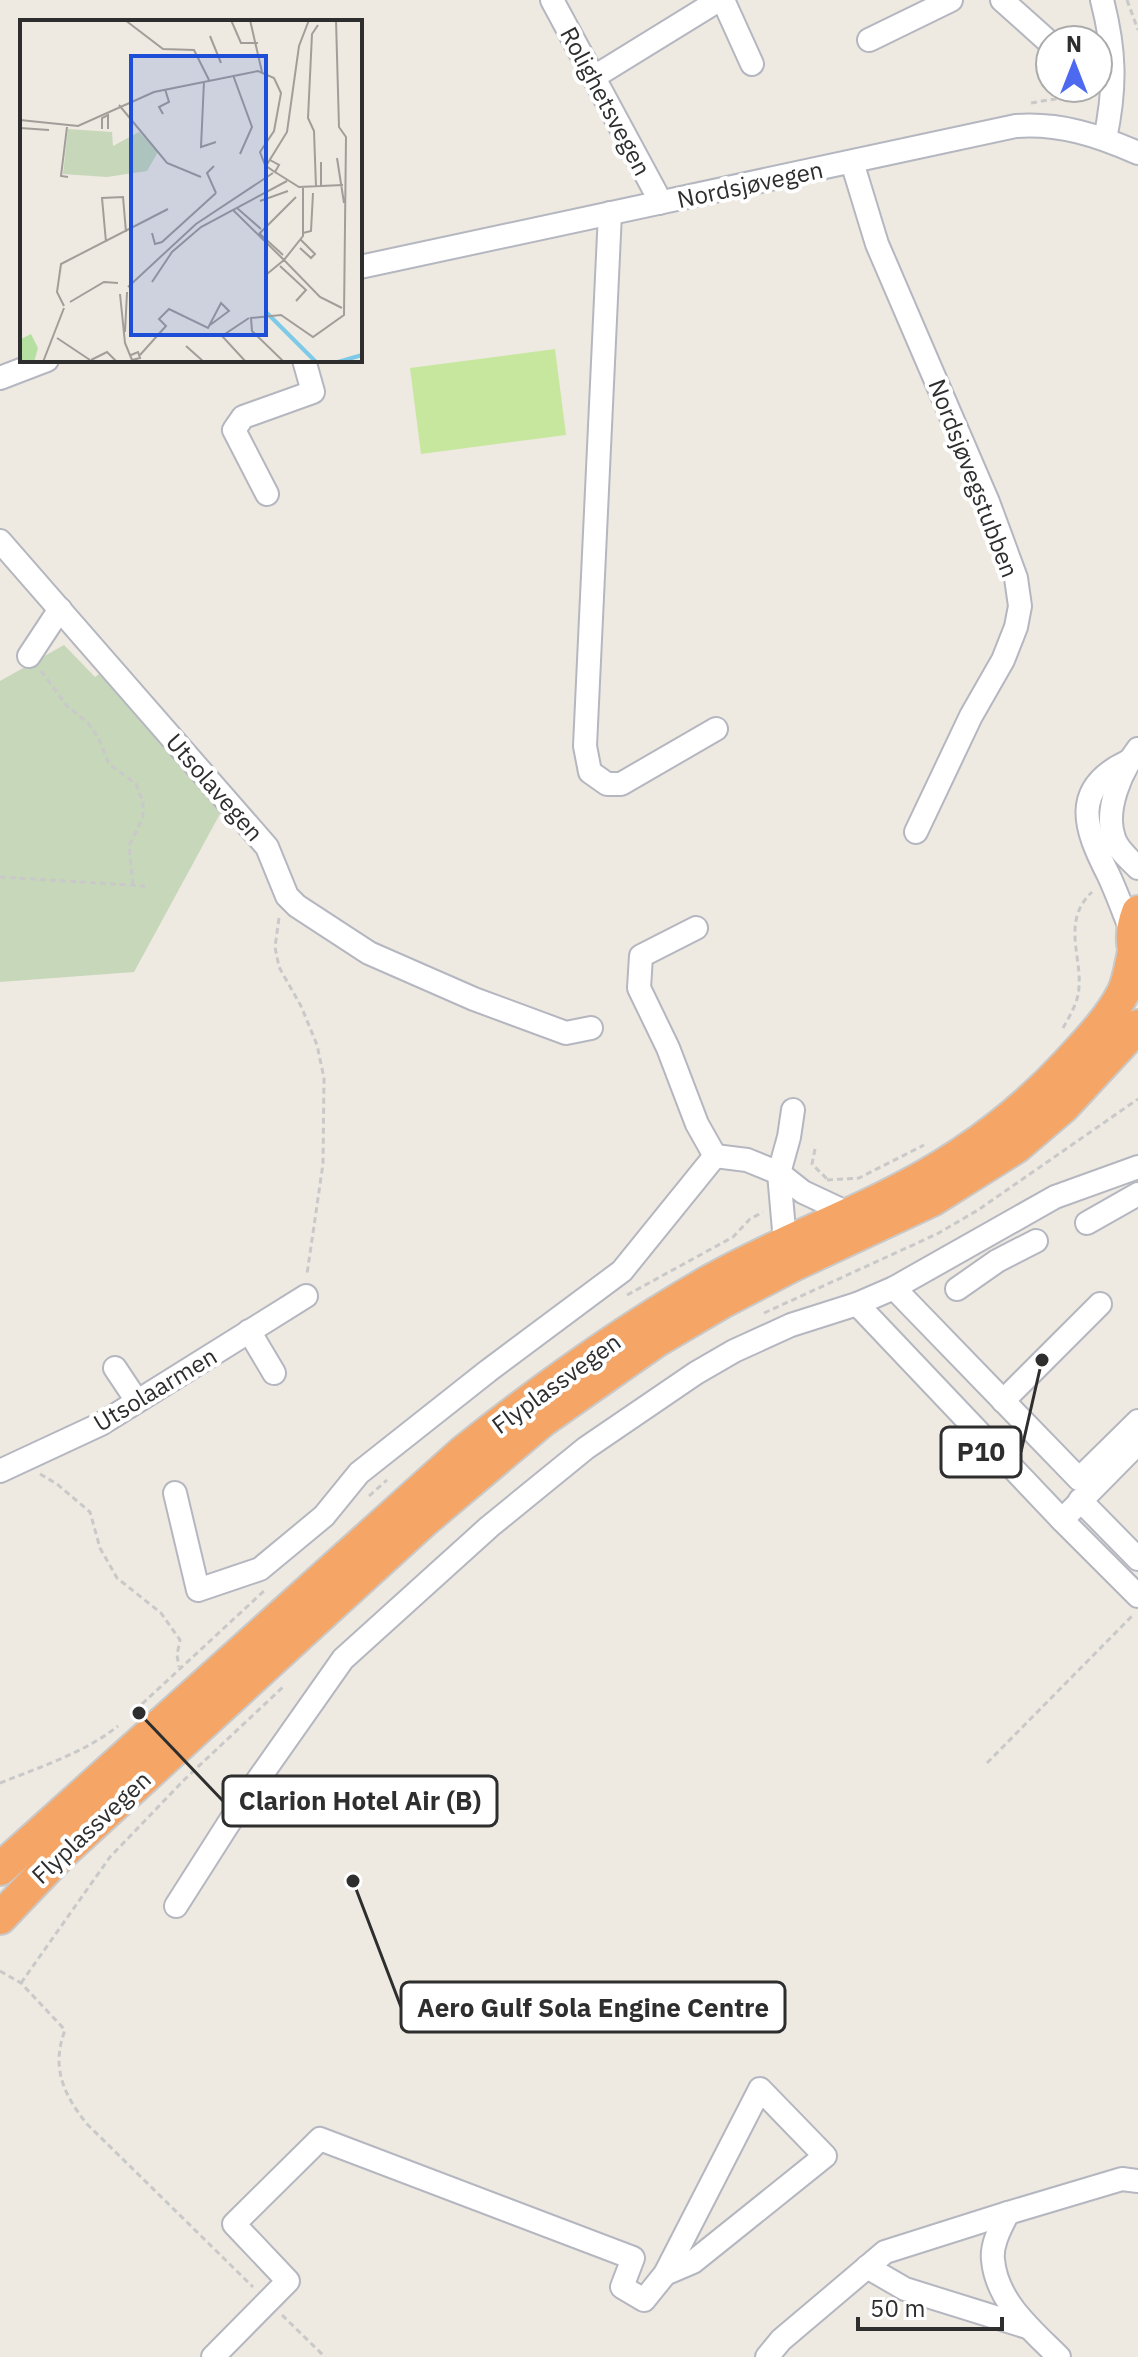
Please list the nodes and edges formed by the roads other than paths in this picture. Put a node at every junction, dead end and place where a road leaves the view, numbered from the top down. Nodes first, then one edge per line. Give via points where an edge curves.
1 (552, 0) edge
2 (721, 0) edge
3 (951, 0) edge
4 (1002, 0) edge
5 (1102, 0) edge
6 (1034, 29) edge
7 (869, 40) dead end
8 (752, 64) dead end
9 (594, 77) junction
10 (1105, 139) junction
11 (1138, 153) edge
12 (852, 162) junction
13 (659, 203) junction
14 (610, 213) junction
15 (362, 267) edge
16 (42, 362) edge
17 (305, 362) edge
18 (0, 378) edge
19 (267, 494) dead end
20 (0, 541) edge
21 (60, 609) junction
22 (29, 656) road end
23 (716, 729) dead end
24 (1133, 756) edge
25 (916, 832) dead end
26 (1138, 868) edge
27 (696, 928) dead end
28 (1136, 939) edge
29 (1138, 1026) edge
30 (591, 1028) dead end
31 (793, 1110) dead end
32 (715, 1156) junction
33 (1138, 1167) edge
34 (779, 1173) junction
35 (1138, 1194) edge
36 (850, 1214) junction
37 (1087, 1223) dead end
38 (1036, 1241) dead end
39 (785, 1242) junction
40 (307, 1285) road end
41 (894, 1288) junction
42 (957, 1289) dead end
43 (857, 1304) junction
44 (1100, 1304) dead end
45 (249, 1331) junction
46 (115, 1368) dead end
47 (274, 1373) dead end
48 (137, 1401) junction
49 (1003, 1401) junction
50 (1138, 1421) edge
51 (1138, 1443) edge
52 (0, 1471) edge
53 (175, 1493) dead end
54 (1080, 1500) junction
55 (1062, 1520) junction
56 (1138, 1559) edge
57 (1138, 1596) edge
58 (0, 1869) edge
59 (176, 1906) dead end
60 (0, 1918) edge
61 (1138, 2181) edge
62 (1008, 2213) junction
63 (867, 2267) junction
64 (665, 2274) junction
65 (1030, 2328) junction
66 (213, 2357) edge
67 (767, 2357) edge
68 (1059, 2357) edge

1 - 9 street, Rolighetsvegen
2 - 8 street
2 - 9 street
3 - 7 street
4 - 6 street
5 - 10 street via 1112,39 1113,104
9 - 13 street, Rolighetsvegen
10 - 11 street, Nordsjøvegen
10 - 12 street, Nordsjøvegen via 1069,128 1016,126
12 - 13 street, Nordsjøvegen
12 - 25 street, Nordsjøvegstubben via 877,244 988,502 1016,578 1020,606 1003,660
13 - 14 street, Nordsjøvegen
14 - 15 street, Nordsjøvegen
14 - 23 street via 585,746 590,772 607,784 621,784
16 - 18 street
17 - 19 street via 313,392 243,417 234,430
20 - 21 street, Utsolavegen
21 - 22 street
21 - 30 street, Utsolavegen via 267,847 287,896 325,926 369,953 474,999 566,1033
24 - 26 street via 1111,811 1114,839
24 - 28 street via 1109,771 1087,810 1094,848
27 - 32 street via 641,956 639,988
28 - 36 highway, Flyplassvegen via 1124,990 1111,1013 1048,1084 966,1152
29 - 60 highway, Flyplassvegen via 1064,1106 1016,1147 932,1200 724,1301 656,1341 542,1421 321,1615 61,1854
31 - 34 street
32 - 34 street via 747,1160
32 - 53 street via 622,1271 359,1473 324,1516 260,1569 198,1590
33 - 41 street via 1055,1197
34 - 36 street via 803,1192
34 - 39 street
35 - 37 street
36 - 39 highway, Flyplassvegen
38 - 42 street
39 - 58 highway, Flyplassvegen via 713,1279 584,1359 474,1443
40 - 45 street, Utsolaarmen
41 - 43 street
41 - 49 street
43 - 55 street
43 - 59 street via 791,1325 696,1373 586,1448 489,1527 343,1659
44 - 49 street
45 - 47 street
45 - 48 street, Utsolaarmen
46 - 48 street
48 - 52 street, Utsolaarmen via 101,1424
49 - 50 street via 1079,1479
51 - 54 street
54 - 55 street
54 - 56 street
55 - 57 street
61 - 62 street via 1122,2179
62 - 63 street via 894,2247
62 - 65 street via 992,2258 1002,2292
63 - 65 street via 905,2289
63 - 67 street
64 - 64 street via 738,2132 760,2089 825,2156 693,2262
64 - 66 street via 644,2300 622,2287 633,2258 320,2139 234,2224 288,2281
65 - 68 street

